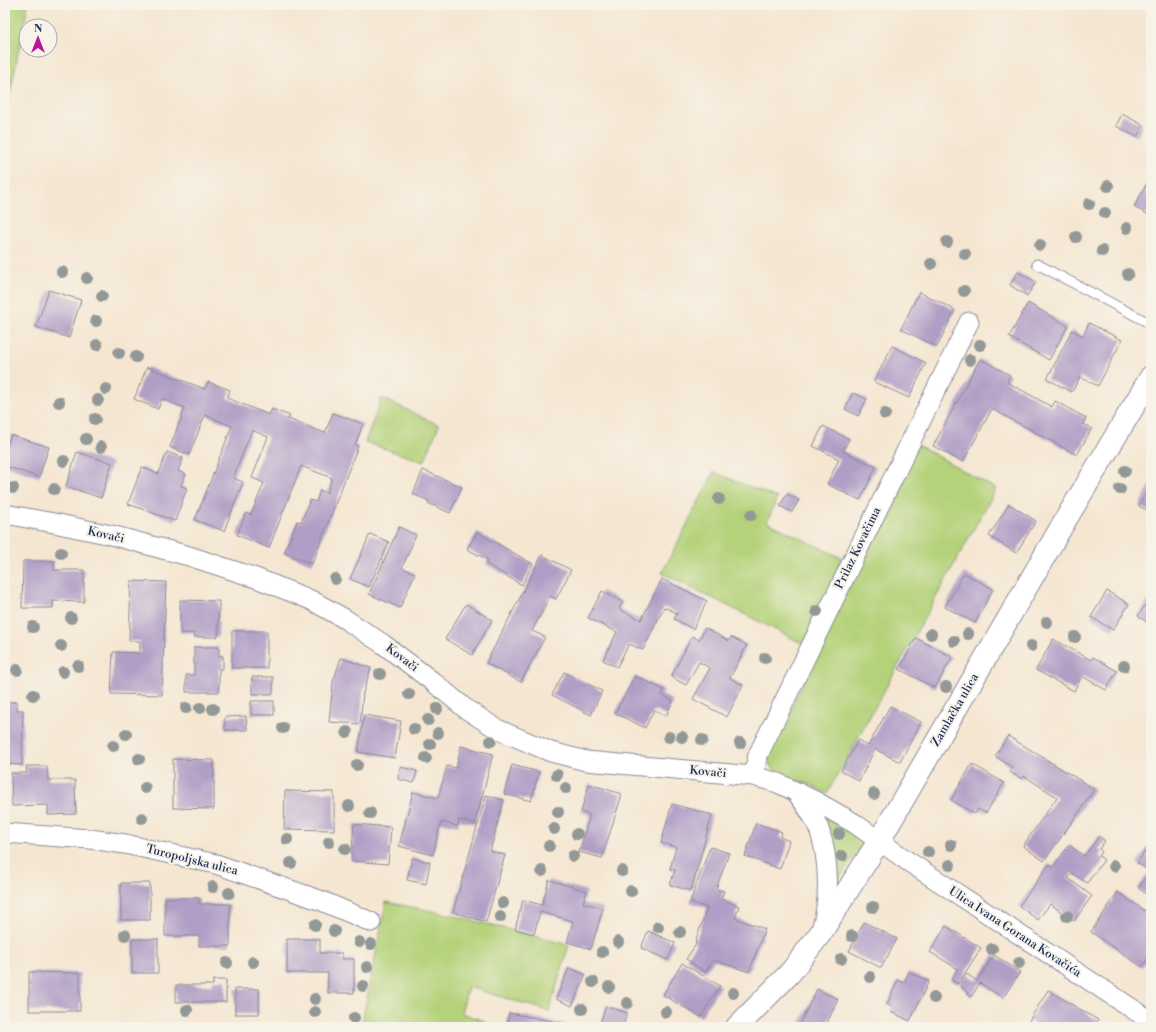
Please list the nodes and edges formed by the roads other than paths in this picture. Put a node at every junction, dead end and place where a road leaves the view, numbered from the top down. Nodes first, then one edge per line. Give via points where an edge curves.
1 (1037, 264) dead end
2 (969, 322) dead end
3 (1151, 324) edge
4 (1151, 377) edge
5 (5, 514) edge
6 (753, 776) junction
7 (796, 791) junction
8 (5, 833) edge
9 (879, 841) junction
10 (371, 922) dead end
11 (820, 934) junction
12 (1151, 1021) edge
13 (737, 1027) edge

1 - 3 lane
2 - 6 street, Prilaz Kovačima via 758,755
4 - 9 street, Zamlačka ulica
5 - 6 street, Kovači via 111,535 189,556 256,578 311,600 346,619 383,644 466,709 491,725 551,752 586,761
6 - 7 street, Kovači
7 - 9 street, Kovači via 854,823
7 - 11 street via 820,832 825,855 827,899
8 - 10 street, Turopoljska ulica via 125,844 216,864 322,900
9 - 11 street, Zamlačka ulica
9 - 12 street, Ulica Ivana Gorana Kovačića
11 - 13 street, Zamlačka ulica via 790,974

